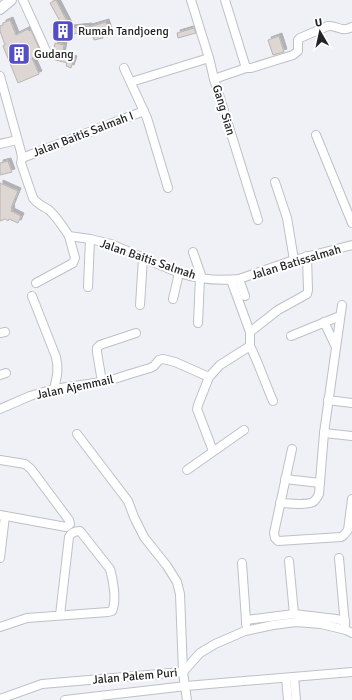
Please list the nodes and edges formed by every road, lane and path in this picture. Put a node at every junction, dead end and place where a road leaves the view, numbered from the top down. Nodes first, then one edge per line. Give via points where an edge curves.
1 (11, 0) edge
2 (23, 0) edge
3 (191, 0) edge
4 (225, 0) edge
5 (0, 9) edge
6 (352, 27) edge
7 (48, 55) dead end
8 (210, 58) junction
9 (124, 68) dead end
10 (246, 68) junction
11 (0, 76) edge
12 (214, 79) junction
13 (130, 82) junction
14 (144, 111) junction
15 (316, 135) dead end
16 (17, 140) junction
17 (0, 144) edge
18 (22, 158) junction
19 (275, 182) dead end
20 (168, 188) dead end
21 (258, 220) dead end
22 (352, 222) edge
23 (69, 236) junction
24 (90, 239) junction
25 (352, 245) edge
26 (193, 252) dead end
27 (307, 256) junction
28 (143, 258) junction
29 (294, 260) junction
30 (179, 272) junction
31 (201, 278) junction
32 (235, 280) junction
33 (36, 283) dead end
34 (88, 287) dead end
35 (32, 296) dead end
36 (245, 296) dead end
37 (173, 299) dead end
38 (140, 305) dead end
39 (342, 305) dead end
40 (340, 316) junction
41 (324, 322) junction
42 (198, 323) dead end
43 (250, 332) junction
44 (136, 333) dead end
45 (291, 336) dead end
46 (250, 346) junction
47 (336, 346) junction
48 (210, 377) junction
49 (102, 382) junction
50 (54, 389) junction
51 (328, 400) junction
52 (273, 401) dead end
53 (352, 403) edge
54 (0, 409) edge
55 (244, 430) dead end
56 (324, 433) junction
57 (77, 434) dead end
58 (352, 436) edge
59 (292, 449) dead end
60 (213, 451) junction
61 (0, 460) edge
62 (187, 470) dead end
63 (285, 479) junction
64 (320, 483) junction
65 (352, 499) edge
66 (280, 503) junction
67 (2, 515) edge
68 (0, 558) edge
69 (339, 558) dead end
70 (289, 561) dead end
71 (242, 563) dead end
72 (294, 614) junction
73 (60, 615) junction
74 (246, 620) junction
75 (345, 621) junction
76 (0, 627) edge
77 (245, 631) junction
78 (349, 632) edge
79 (183, 672) junction
80 (352, 672) edge
81 (290, 677) junction
82 (186, 686) junction
83 (0, 699) edge
84 (66, 700) edge
85 (187, 700) edge
86 (288, 700) edge
87 (296, 700) edge

1 - 5 street
2 - 7 street
3 - 8 street, Gang Sian
4 - 10 street
6 - 10 street via 346,30 330,25 300,38 298,51 293,56
8 - 12 street, Gang Sian
8 - 13 street
9 - 13 street
10 - 12 street
11 - 16 street
12 - 21 street, Gang Sian
13 - 14 street
14 - 18 street, Jalan Baitis Salmah I
14 - 20 street
15 - 22 street
16 - 17 street
16 - 18 street
18 - 23 street via 21,163 36,203 49,211
19 - 29 street via 287,218
23 - 24 street, Jalan Baitis Salmah
23 - 33 street via 75,258 73,263
24 - 28 street, Jalan Baitis Salmah via 112,244
24 - 34 street
25 - 27 street, Jalan Batissalmah
26 - 31 street
27 - 29 street, Jalan Batissalmah
27 - 43 street via 307,294 278,310
28 - 30 street, Jalan Baitis Salmah
28 - 38 street
29 - 32 street, Jalan Batissalmah
30 - 31 street, Jalan Baitis Salmah
30 - 37 street
31 - 32 street, Jalan Baitis Salmah
31 - 42 street
32 - 36 street
32 - 43 street
35 - 50 street via 56,357 58,367
39 - 40 street
40 - 41 street
40 - 47 street
41 - 45 street
41 - 47 street
43 - 46 street
44 - 49 street via 97,348
46 - 48 street via 220,364
46 - 52 street
47 - 51 street
48 - 49 street, Jalan Ajemmail via 163,359 150,368
48 - 60 street via 197,409
49 - 50 street, Jalan Ajemmail
50 - 54 street, Jalan Ajemmail
51 - 53 street
51 - 56 street
55 - 60 street
56 - 58 street
56 - 64 street
57 - 79 street via 128,501 144,537 177,582 181,603
59 - 63 street
60 - 62 street
61 - 67 street via 25,464 31,469 70,524 66,527
63 - 64 street
63 - 66 street
64 - 66 street via 319,494 314,502
65 - 66 street via 348,530 341,537 278,541 274,532
67 - 68 street
69 - 75 street
70 - 72 street
71 - 74 street
72 - 74 street
72 - 75 street
73 - 73 street via 69,537 80,531 110,569 114,607 108,612
73 - 76 street via 27,618
74 - 77 street
75 - 78 street
77 - 78 street, Jalan Palem Puri via 296,622 322,624
77 - 79 street, Jalan Palem Puri via 200,653
79 - 82 street
79 - 83 street, Jalan Palem Puri via 42,684
80 - 81 street, Jalan Palem Puri
81 - 82 street, Jalan Palem Puri
81 - 86 street
81 - 87 street
82 - 84 street, Jalan Palem Puri
82 - 85 street

